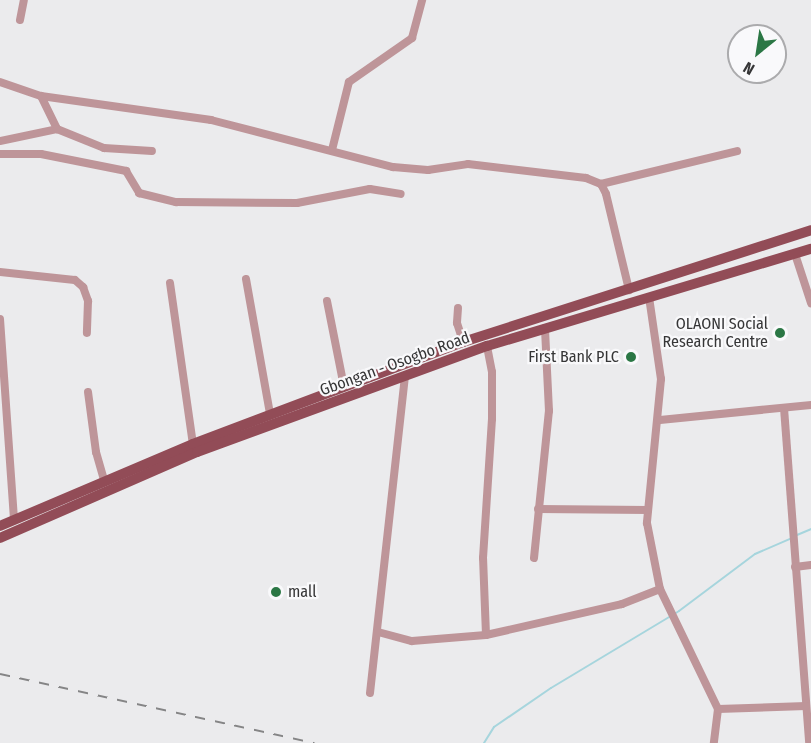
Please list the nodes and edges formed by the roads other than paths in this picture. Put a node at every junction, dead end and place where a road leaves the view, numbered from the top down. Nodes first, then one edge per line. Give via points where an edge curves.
1 (24, 0) edge
2 (422, 0) edge
3 (20, 20) dead end
4 (0, 82) edge
5 (41, 96) junction
6 (57, 129) junction
7 (0, 141) edge
8 (332, 150) junction
9 (152, 151) dead end
10 (737, 151) dead end
11 (0, 154) edge
12 (601, 184) junction
13 (401, 194) dead end
14 (811, 230) edge
15 (811, 249) edge
16 (795, 254) junction
17 (0, 272) edge
18 (246, 279) dead end
19 (170, 283) dead end
20 (628, 290) junction
21 (649, 297) junction
22 (327, 301) dead end
23 (811, 303) edge
24 (458, 308) dead end
25 (0, 319) edge
26 (545, 328) junction
27 (87, 333) dead end
28 (511, 333) junction
29 (463, 342) junction
30 (487, 346) junction
31 (405, 376) junction
32 (344, 387) junction
33 (88, 392) dead end
34 (811, 405) edge
35 (784, 408) junction
36 (270, 414) junction
37 (660, 420) junction
38 (193, 444) junction
39 (104, 480) junction
40 (538, 509) junction
41 (648, 510) junction
42 (14, 520) junction
43 (0, 526) edge
44 (0, 538) edge
45 (534, 558) dead end
46 (811, 565) edge
47 (795, 567) junction
48 (660, 589) junction
49 (378, 632) junction
50 (486, 635) junction
51 (807, 646) edge
52 (370, 693) dead end
53 (806, 706) junction
54 (718, 710) junction
55 (810, 742) edge
56 (714, 743) edge

1 - 3 street
2 - 8 street via 412,38 349,82
4 - 5 street
5 - 6 street
5 - 8 street via 211,120
6 - 7 street
6 - 9 street via 104,148
8 - 12 street via 393,167 428,170 468,164 565,173
10 - 12 street
11 - 13 street via 41,154 126,171 139,193 176,202 297,203 370,189
12 - 20 street via 613,215
14 - 20 main road, Gbongan - Osogbo Road
15 - 16 main road, Gbongan - Osogbo Road
16 - 21 main road, Gbongan - Osogbo Road
16 - 23 street
17 - 27 street via 75,280 83,287 88,301
18 - 36 street
19 - 38 street
20 - 28 main road, Gbongan - Osogbo Road
21 - 26 main road, Gbongan - Osogbo Road
21 - 37 street via 661,379
22 - 32 street
24 - 29 street via 457,323
25 - 42 street
26 - 28 main road, Gbongan - Osogbo Road
26 - 40 street via 549,411
28 - 29 main road, Gbongan - Osogbo Road
28 - 30 main road, Gbongan - Osogbo Road
29 - 32 main road, Gbongan - Osogbo Road
30 - 31 main road, Gbongan - Osogbo Road
30 - 50 street via 492,384 483,558
31 - 44 main road, Gbongan - Osogbo Road via 197,452
31 - 49 street
32 - 36 main road, Gbongan - Osogbo Road
33 - 39 street
34 - 35 street
35 - 37 street
35 - 47 street
36 - 38 main road, Gbongan - Osogbo Road
37 - 41 street
38 - 39 main road, Gbongan - Osogbo Road
39 - 42 main road, Gbongan - Osogbo Road
40 - 41 street
40 - 45 street
41 - 48 street
42 - 43 main road, Gbongan - Osogbo Road
46 - 47 street
47 - 51 street
48 - 50 street via 622,604
48 - 54 street
49 - 50 street via 412,641
49 - 52 street
51 - 53 street
53 - 54 street
53 - 55 street
54 - 56 street

